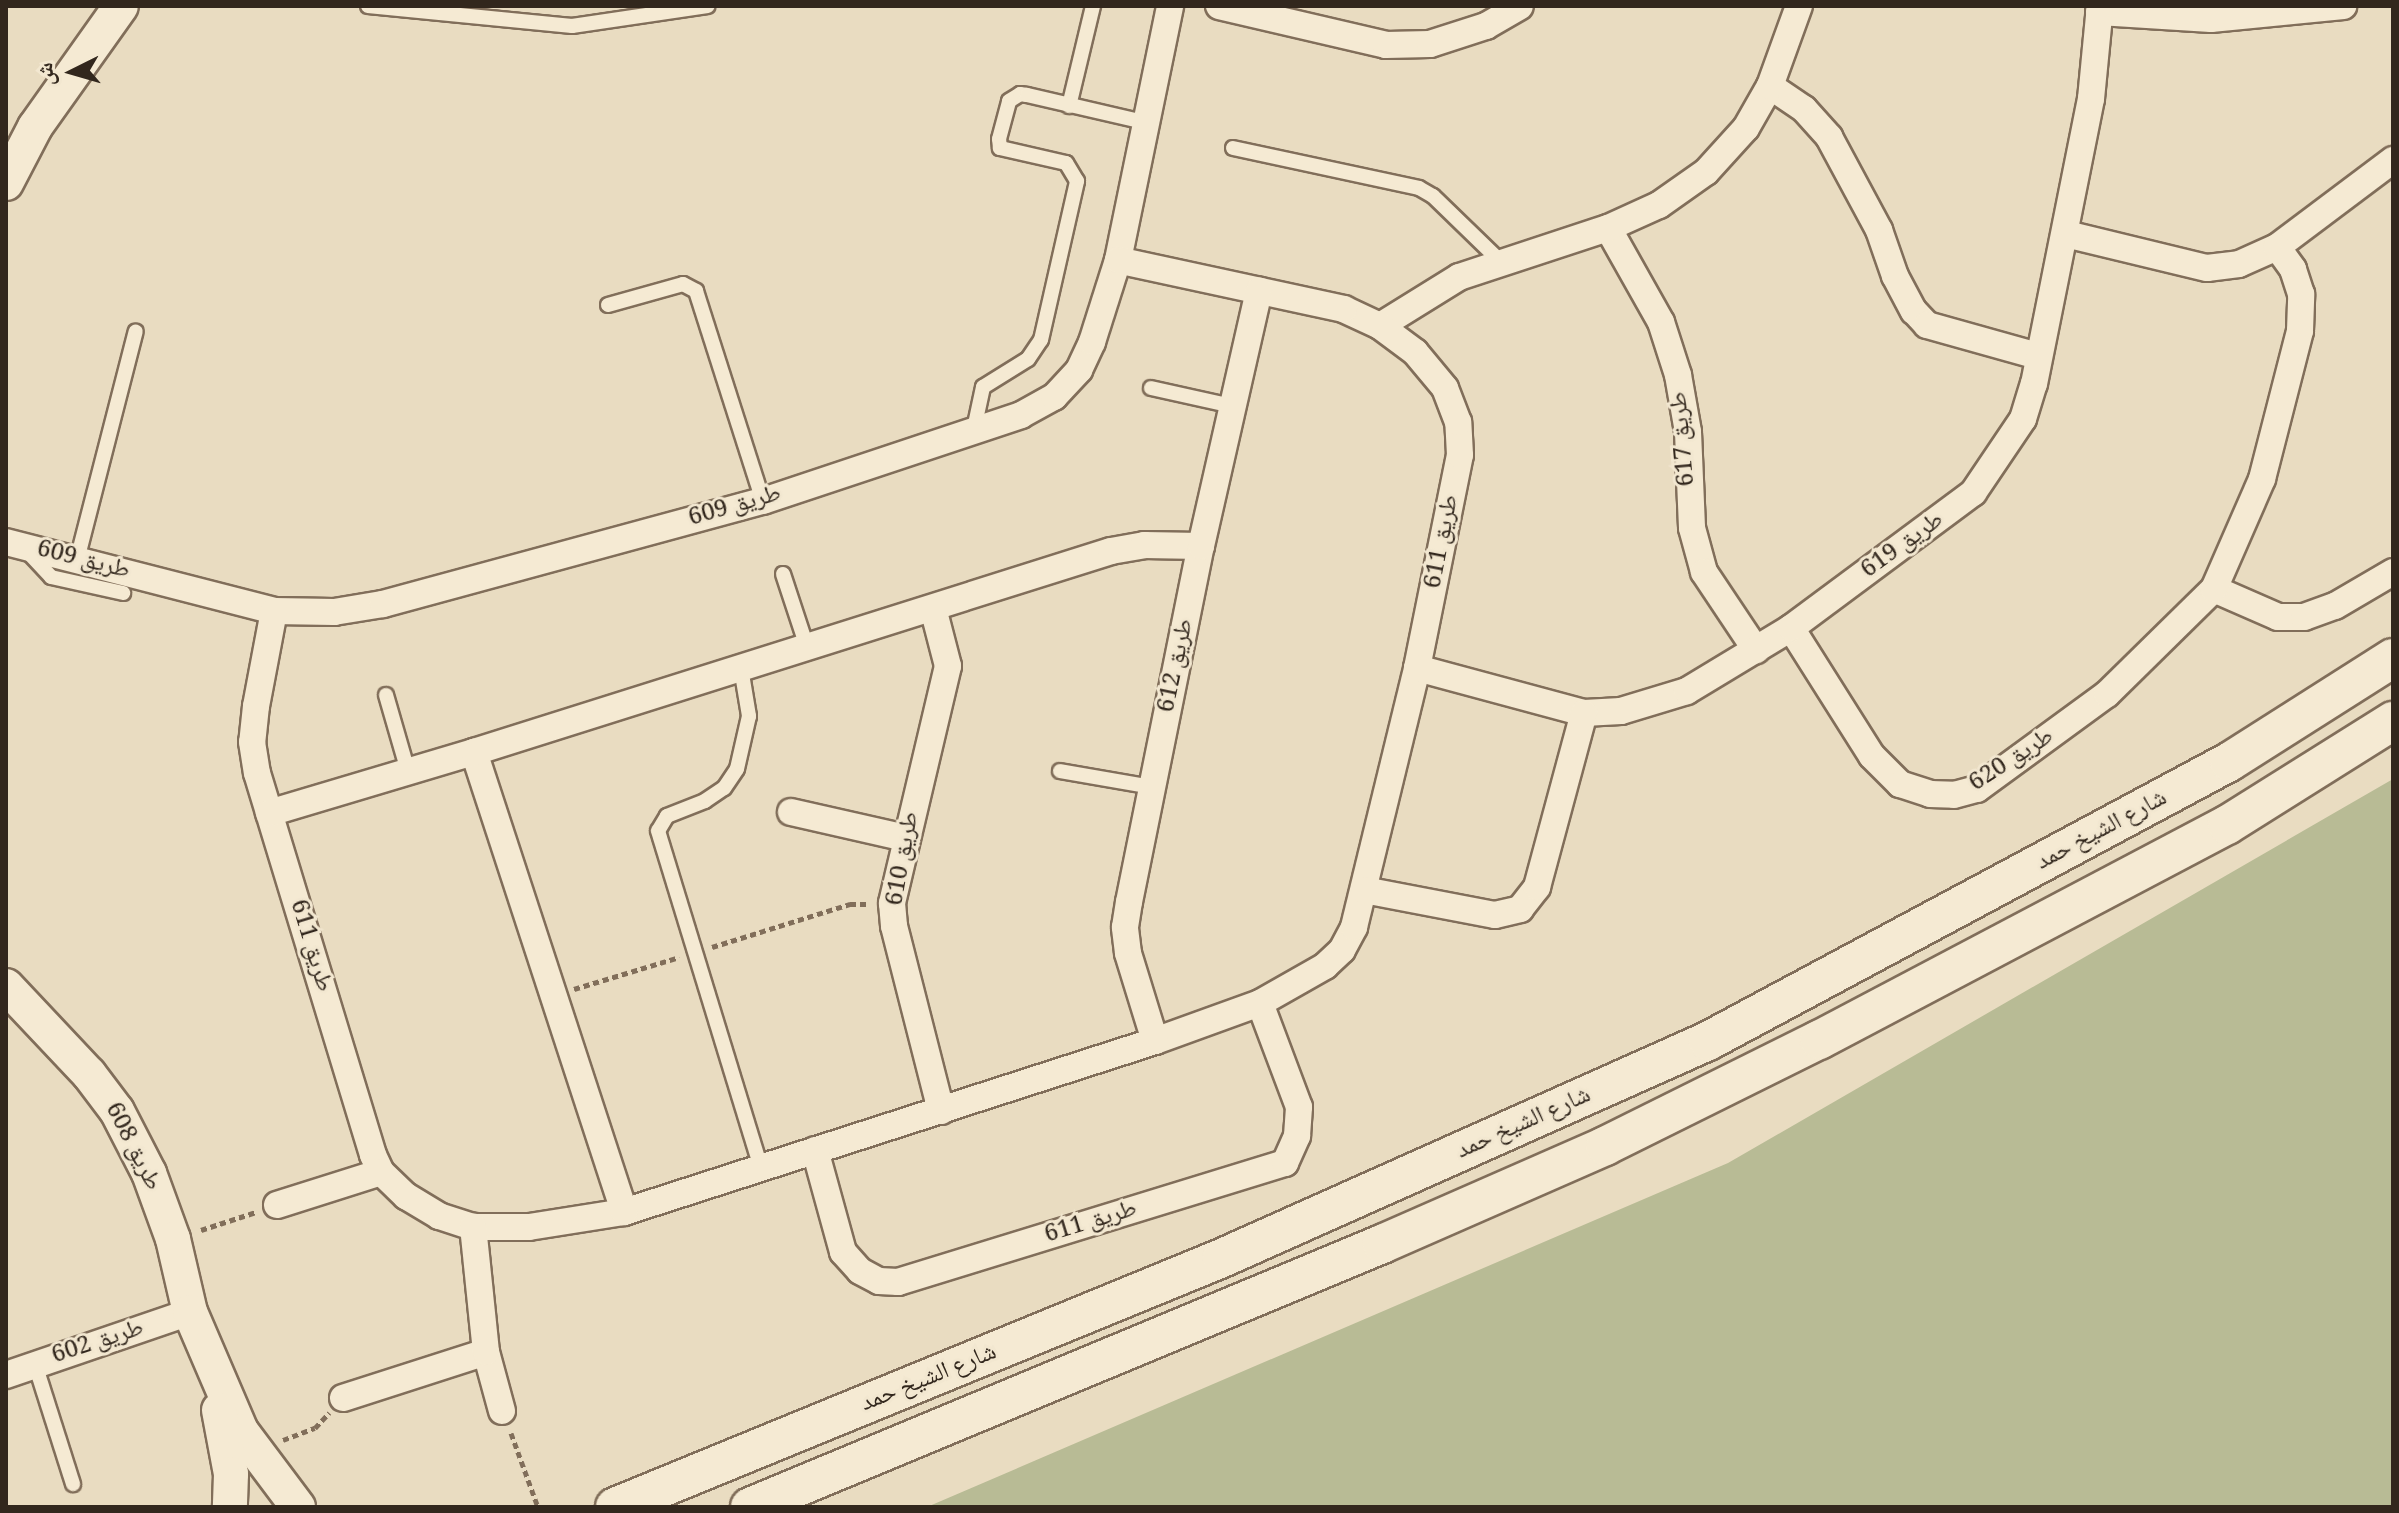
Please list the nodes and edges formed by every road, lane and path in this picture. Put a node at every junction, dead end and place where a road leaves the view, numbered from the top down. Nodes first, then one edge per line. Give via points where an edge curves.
1 (121, 6) edge
2 (368, 6) edge
3 (708, 6) edge
4 (1093, 6) edge
5 (1170, 6) edge
6 (1219, 6) edge
7 (1520, 6) edge
8 (1799, 6) edge
9 (2343, 6) edge
10 (2100, 9) edge
11 (1318, 17) edge
12 (1770, 86) junction
13 (1069, 106) junction
14 (1148, 123) junction
15 (1233, 148) dead end
16 (2393, 160) edge
17 (6, 183) edge
18 (1608, 228) junction
19 (2066, 234) junction
20 (2277, 247) junction
21 (1118, 260) junction
22 (1501, 262) junction
23 (1259, 290) junction
24 (608, 305) dead end
25 (1380, 326) junction
26 (136, 331) dead end
27 (2038, 356) junction
28 (1151, 388) dead end
29 (1232, 406) junction
30 (974, 429) junction
31 (763, 501) junction
32 (15, 544) edge
33 (1201, 546) junction
34 (77, 560) junction
35 (2393, 572) edge
36 (783, 574) dead end
37 (2214, 589) junction
38 (123, 593) dead end
39 (933, 608) junction
40 (274, 611) junction
41 (1791, 628) junction
42 (807, 647) junction
43 (1756, 650) junction
44 (2393, 658) edge
45 (741, 668) junction
46 (1417, 668) junction
47 (386, 695) dead end
48 (1584, 713) junction
49 (2393, 721) edge
50 (474, 752) junction
51 (408, 771) junction
52 (1060, 771) dead end
53 (1152, 787) junction
54 (791, 812) dead end
55 (269, 813) junction
56 (905, 838) junction
57 (1364, 890) junction
58 (892, 903) junction
59 (696, 952) junction
60 (6, 986) edge
61 (554, 995) junction
62 (1260, 1003) junction
63 (1155, 1041) junction
64 (941, 1111) junction
65 (815, 1150) junction
66 (761, 1168) junction
67 (381, 1172) junction
68 (277, 1205) joint
69 (624, 1212) junction
70 (473, 1227) junction
71 (173, 1239) junction
72 (195, 1326) junction
73 (486, 1352) junction
74 (35, 1364) junction
75 (6, 1375) edge
76 (343, 1398) joint
77 (502, 1411) joint
78 (254, 1451) junction
79 (73, 1484) dead end
80 (230, 1507) edge
81 (298, 1507) edge
82 (538, 1507) edge
83 (615, 1507) edge
84 (750, 1507) edge

1 - 17 street via 35,127
2 - 3 lane via 572,26
4 - 13 lane
5 - 14 street, طريق 609
6 - 11 street
7 - 11 street via 1486,26 1430,44 1386,45
8 - 12 street
9 - 10 street via 2211,19
10 - 19 street, طريق 619 via 2091,99
12 - 18 street via 1746,128 1706,172 1659,205
12 - 27 street via 1804,109 1829,137 1879,230 1895,276 1927,325
13 - 14 lane
13 - 30 lane via 1020,94 1007,107 1000,148 1066,163 1077,181 1041,340 1028,359 983,387
14 - 21 street, طريق 609
15 - 22 lane via 1419,188
16 - 20 street
18 - 22 street
18 - 43 street, طريق 617 via 1661,322 1678,375 1688,432 1692,528 1704,572
19 - 20 street via 2207,268 2239,264
19 - 27 street, طريق 619
20 - 37 street, طريق 620 via 2293,269 2301,294 2300,331 2262,479
21 - 23 street, طريق 611
21 - 30 street, طريق 609 via 1079,370 1054,397 1021,415
22 - 25 street via 1459,277
23 - 25 street, طريق 611 via 1344,309
23 - 29 street, طريق 612
24 - 31 lane via 683,284 696,291
25 - 46 street, طريق 611 via 1415,352 1445,388 1458,422 1460,455
26 - 34 lane
27 - 41 street, طريق 619 via 2023,419 1973,493
28 - 29 lane
29 - 33 street, طريق 612
30 - 31 street, طريق 609
31 - 40 street, طريق 609 via 383,604 334,612
32 - 34 street, طريق 609
32 - 38 lane via 51,577
33 - 39 street via 1144,545 1111,551
33 - 53 street, طريق 612
34 - 40 street, طريق 609
35 - 37 street via 2335,606 2304,617 2278,617
36 - 42 lane
37 - 41 street, طريق 620 via 2107,694 1977,789 1954,795 1900,784 1872,756
39 - 42 street
39 - 56 street, طريق 610 via 948,666
40 - 55 street, طريق 611 via 252,742
41 - 43 street, طريق 619
42 - 45 street
43 - 48 street, طريق 619 via 1687,691 1621,711
44 - 83 main road, شارع الشيخ حمد via 2229,762 1708,1041 1222,1258
45 - 50 street
45 - 59 lane via 749,716 737,769 724,788 667,816 658,831
46 - 48 street, طريق 619
46 - 57 street, طريق 611
47 - 51 lane
48 - 57 street via 1537,887 1520,909 1495,915
49 - 84 main road, شارع الشيخ حمد via 2227,825 1605,1146
50 - 51 street
50 - 61 street
51 - 55 street
52 - 53 lane
53 - 63 street, طريق 612 via 1125,927
54 - 56 street
55 - 67 street, طريق 611
56 - 58 street, طريق 610
57 - 62 street, طريق 611 via 1342,950 1325,966
58 - 59 path via 850,904
58 - 64 street, طريق 610
59 - 61 path
59 - 66 lane
60 - 71 street, طريق 608 via 117,1111 149,1173
61 - 69 street
62 - 63 street, طريق 611
62 - 65 street, طريق 611 via 1299,1107 1297,1136 1285,1163 898,1282 879,1281 860,1271 843,1252
63 - 64 street, طريق 611
64 - 65 street, طريق 611
65 - 66 street, طريق 611
66 - 69 street, طريق 611
67 - 68 street
67 - 70 street, طريق 611 via 406,1196 439,1216
68 - 71 path
69 - 70 street, طريق 611 via 529,1227
70 - 73 street
71 - 72 street, طريق 608
72 - 74 street, طريق 602
72 - 78 street, طريق 608
72 - 80 street, طريق 608 via 224,1432
73 - 76 street
73 - 77 street
74 - 75 street, طريق 602
74 - 79 lane
76 - 78 path via 315,1428
77 - 82 path
78 - 81 street, طريق 608

